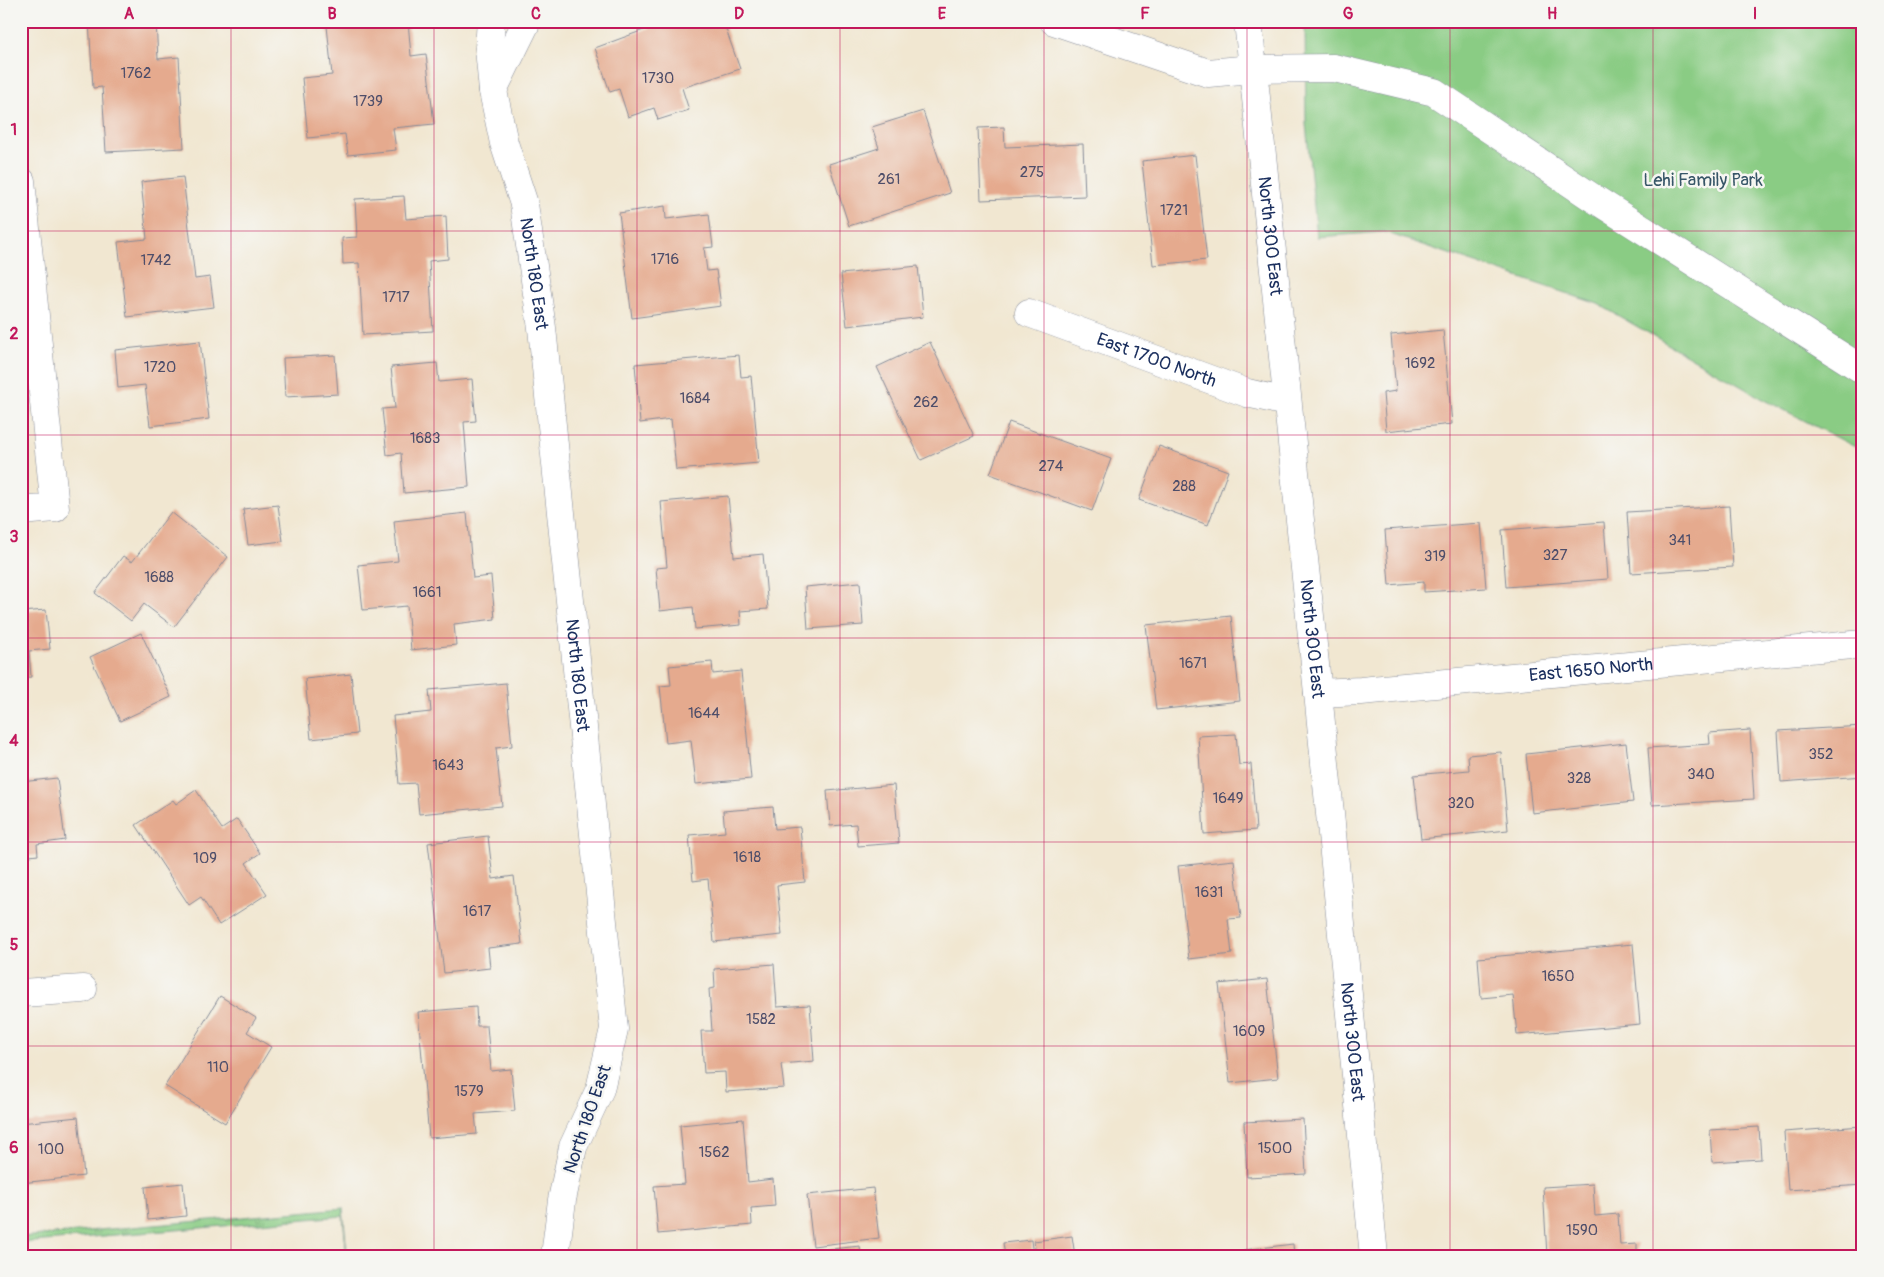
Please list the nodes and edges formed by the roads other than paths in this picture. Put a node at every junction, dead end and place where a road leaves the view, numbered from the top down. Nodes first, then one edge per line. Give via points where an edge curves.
1 (491, 21) edge
2 (527, 21) edge
3 (1054, 21) edge
4 (1248, 21) edge
5 (1252, 69) junction
6 (493, 92) junction
7 (21, 181) edge
8 (1029, 313) dead end
9 (1863, 370) edge
10 (1287, 402) junction
11 (21, 511) edge
12 (1863, 644) edge
13 (1318, 693) junction
14 (83, 989) dead end
15 (21, 993) edge
16 (555, 1256) edge
17 (1374, 1256) edge

1 - 6 street, North 180 East via 488,48
2 - 6 street
3 - 5 street via 1208,73
4 - 5 street, North 300 East
5 - 9 street via 1334,68 1434,92
5 - 10 street, North 300 East
6 - 16 street, North 180 East via 504,143 524,204 542,328 614,1029 600,1089 573,1147
7 - 11 street via 56,508
8 - 10 street, East 1700 North via 1247,392
10 - 13 street, North 300 East
12 - 13 street, East 1650 North
13 - 17 street, North 300 East
14 - 15 street

